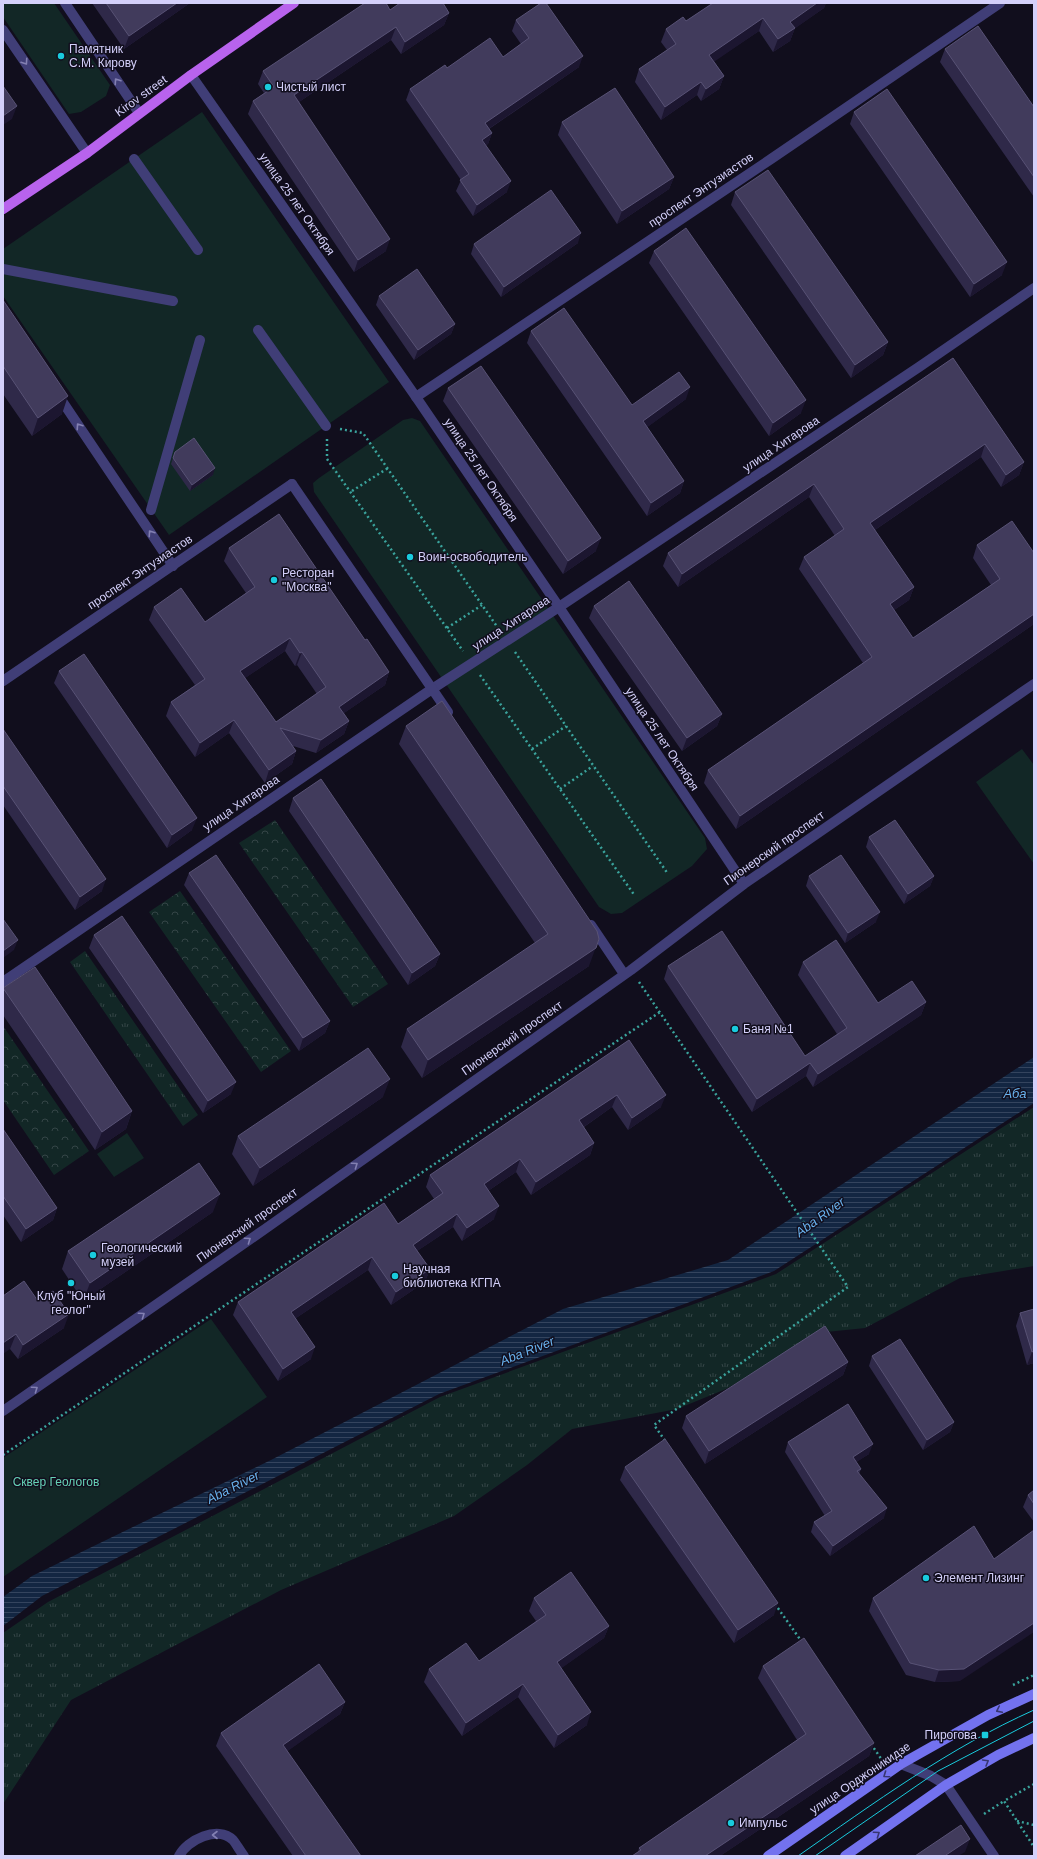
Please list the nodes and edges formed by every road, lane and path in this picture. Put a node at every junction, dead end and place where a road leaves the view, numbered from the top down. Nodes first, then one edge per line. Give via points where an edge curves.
1 (65, 3) edge
2 (294, 3) edge
3 (1000, 3) edge
4 (3, 30) edge
5 (191, 75) junction
6 (138, 113) junction
7 (87, 153) junction
8 (134, 159) dead end
9 (3, 209) edge
10 (198, 250) dead end
11 (3, 269) edge
12 (1034, 288) edge
13 (173, 301) dead end
14 (258, 330) dead end
15 (200, 340) dead end
16 (52, 387) edge
17 (416, 397) junction
18 (326, 426) dead end
19 (327, 459) dead end
20 (388, 468) dead end
21 (352, 491) junction
22 (151, 510) dead end
23 (173, 566) junction
24 (482, 605) dead end
25 (559, 607) junction
26 (447, 628) junction
27 (472, 664) junction
28 (3, 681) edge
29 (1034, 684) edge
30 (432, 689) junction
31 (454, 722) edge
32 (566, 726) dead end
33 (532, 749) junction
34 (593, 766) dead end
35 (560, 789) junction
36 (744, 884) junction
37 (635, 896) dead end
38 (587, 920) edge
39 (628, 972) junction
40 (3, 982) edge
41 (660, 1012) junction
42 (3, 1411) edge
43 (669, 1447) edge
44 (3, 1455) edge
45 (775, 1602) edge
46 (806, 1648) edge
47 (1034, 1694) edge
48 (1034, 1738) edge
49 (867, 1739) edge
50 (901, 1764) junction
51 (890, 1772) junction
52 (1034, 1784) edge
53 (946, 1785) junction
54 (1017, 1821) junction
55 (1034, 1825) edge
56 (1034, 1847) edge
57 (179, 1856) edge
58 (244, 1856) edge
59 (768, 1856) edge
60 (845, 1856) edge
61 (994, 1856) edge

6 -> 1 street
2 - 5 main road, Kirov street
3 - 17 street, проспект Энтузиастов
4 -> 7 street
5 - 6 main road, Kirov street
5 - 17 street, улица 25 лет Октября
6 - 7 main road, Kirov street
7 - 9 main road, Kirov street
8 - 10 street
11 - 13 street
12 - 25 street, улица Хитарова
14 - 18 street
15 - 22 street
23 -> 16 street
17 - 25 street, улица 25 лет Октября
19 - 21 path
20 - 21 path
21 - 26 path
23 - 28 street, проспект Энтузиастов
23 - 30 street, проспект Энтузиастов via 292,484
24 - 26 path
25 - 27 street, улица Хитарова
25 - 36 street, улица 25 лет Октября
26 - 27 path
27 - 30 street, улица Хитарова
27 - 33 path
29 - 36 street, Пионерский проспект
30 - 31 street
30 - 40 street, улица Хитарова
32 - 33 path
33 - 35 path
34 - 35 path
35 - 37 path
36 - 39 street, Пионерский проспект
38 - 39 street
39 - 41 path
42 -> 39 street, Пионерский проспект
41 - 43 path via 848,1287 654,1425
41 - 44 path
45 - 46 path
47 -> 50 main road, улица Орджоникидзе
53 -> 48 main road
49 - 51 path
50 - 51 main road, улица Орджоникидзе
50 - 53 street
51 -> 59 main road, улица Орджоникидзе
52 - 54 path via 1004,1801
60 -> 53 main road
53 - 61 street
54 - 55 path
54 - 56 path
58 -> 57 street via 233,1840 219,1834 200,1838 186,1847

